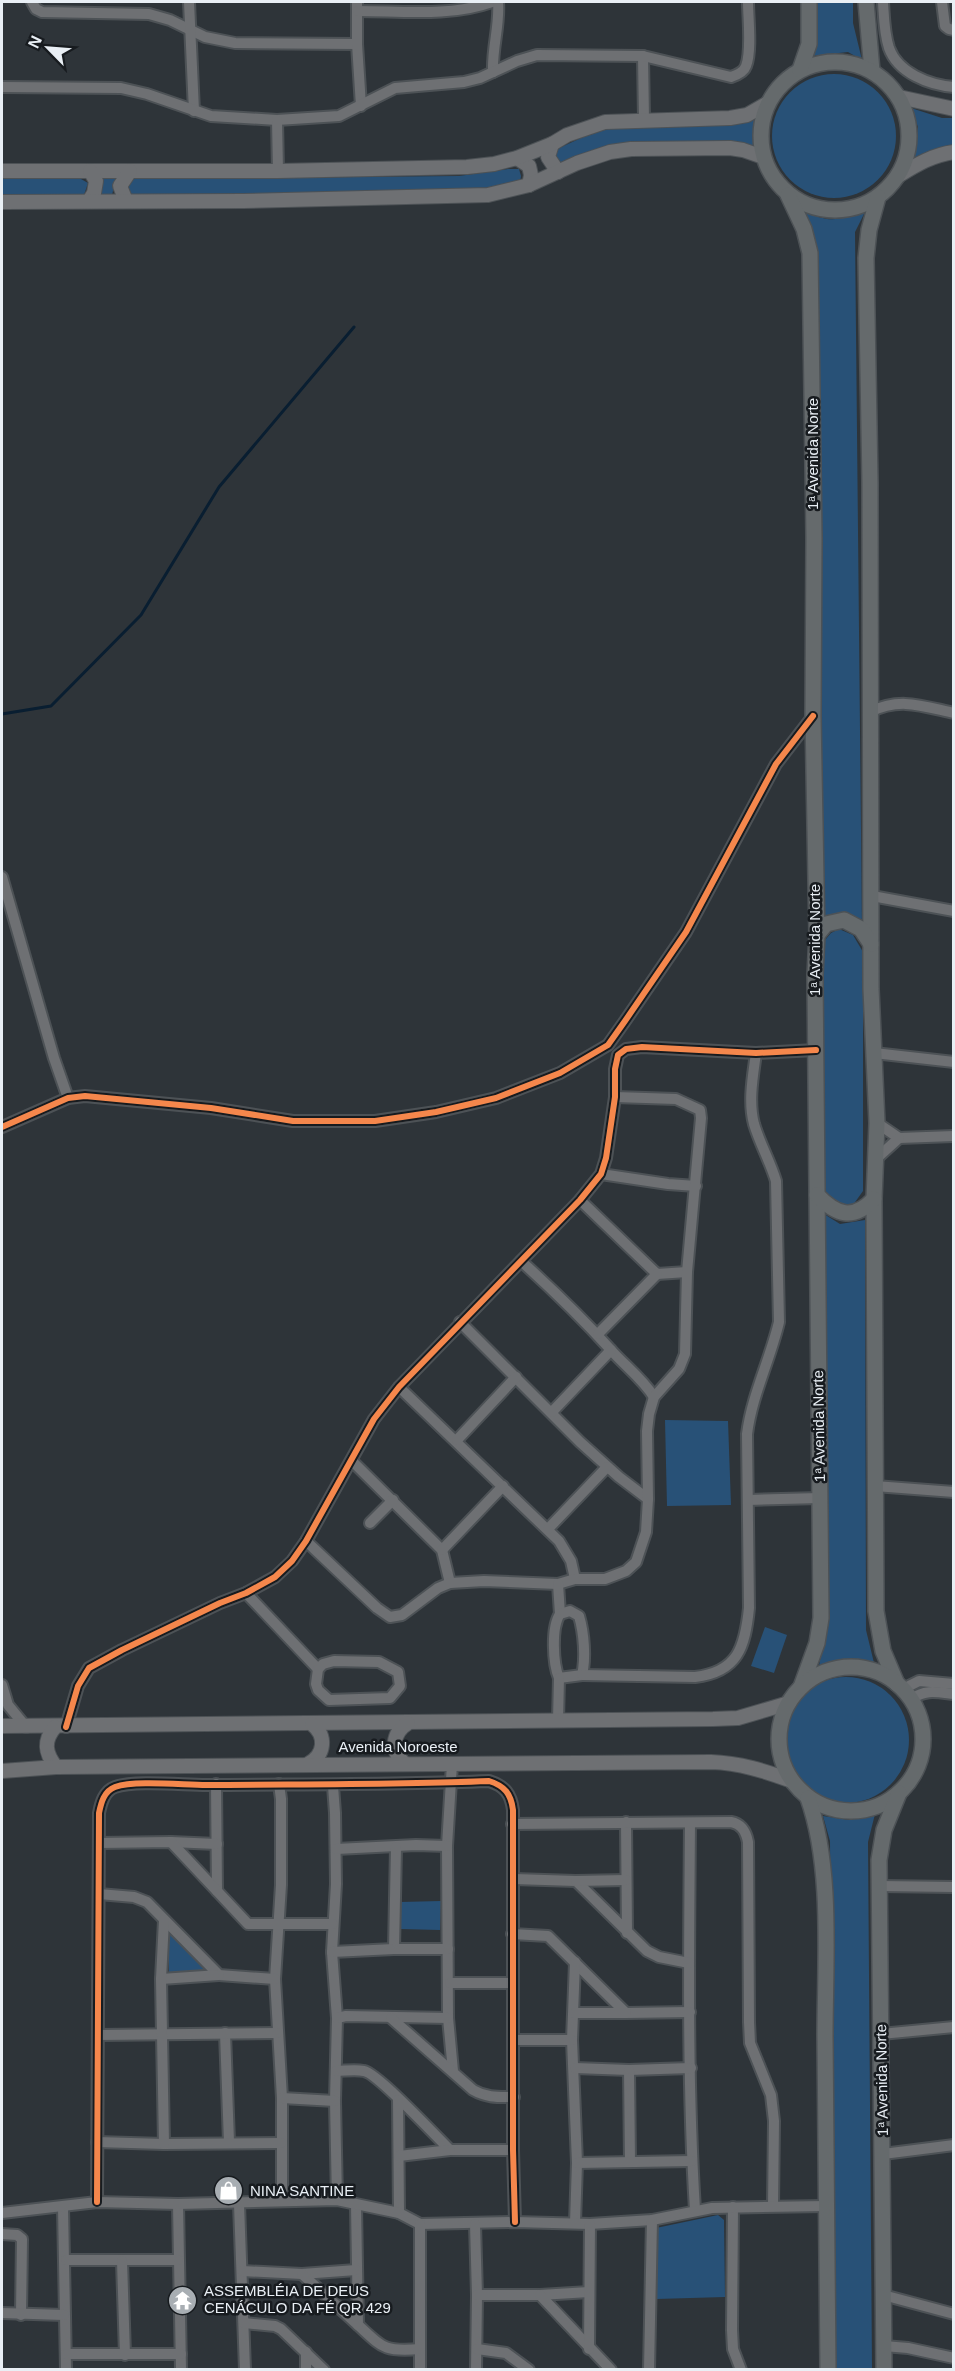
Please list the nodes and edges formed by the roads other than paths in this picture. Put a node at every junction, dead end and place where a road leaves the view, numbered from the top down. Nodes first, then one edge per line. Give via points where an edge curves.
1 (32, 2) edge
2 (189, 2) edge
3 (492, 2) edge
4 (498, 2) edge
5 (748, 2) edge
6 (809, 2) edge
7 (866, 2) edge
8 (884, 2) edge
9 (942, 2) edge
10 (357, 6) edge
11 (954, 30) edge
12 (191, 31) junction
13 (357, 44) junction
14 (643, 56) junction
15 (800, 70) junction
16 (872, 71) junction
17 (493, 72) junction
18 (2, 87) edge
19 (954, 87) edge
20 (899, 97) junction
21 (768, 103) junction
22 (361, 106) junction
23 (954, 110) edge
24 (194, 111) junction
25 (277, 120) junction
26 (644, 120) junction
27 (552, 144) junction
28 (954, 152) edge
29 (763, 157) junction
30 (517, 158) junction
31 (2, 171) edge
32 (90, 171) junction
33 (130, 171) junction
34 (278, 171) junction
35 (558, 172) junction
36 (898, 176) junction
37 (529, 184) junction
38 (788, 195) junction
39 (878, 197) junction
40 (89, 201) junction
41 (126, 201) junction
42 (2, 202) edge
43 (870, 712) junction
44 (954, 713) edge
45 (813, 716) junction
46 (2, 878) edge
47 (872, 896) junction
48 (954, 911) edge
49 (817, 935) junction
50 (871, 944) junction
51 (608, 1045) junction
52 (816, 1050) junction
53 (756, 1053) junction
54 (874, 1053) junction
55 (618, 1055) junction
56 (954, 1062) edge
57 (615, 1097) junction
58 (68, 1098) junction
59 (877, 1123) junction
60 (2, 1127) edge
61 (954, 1136) edge
62 (899, 1138) junction
63 (877, 1158) junction
64 (601, 1174) junction
65 (696, 1186) junction
66 (817, 1195) junction
67 (874, 1199) junction
68 (580, 1200) junction
69 (521, 1261) junction
70 (687, 1272) junction
71 (657, 1274) junction
72 (460, 1322) junction
73 (598, 1334) junction
74 (611, 1350) junction
75 (516, 1377) junction
76 (399, 1386) junction
77 (654, 1397) junction
78 (552, 1412) junction
79 (457, 1440) junction
80 (352, 1461) junction
81 (607, 1467) junction
82 (503, 1486) junction
83 (875, 1486) junction
84 (954, 1492) edge
85 (820, 1498) junction
86 (393, 1500) junction
87 (648, 1500) junction
88 (748, 1500) junction
89 (370, 1523) dead end
90 (548, 1529) junction
91 (306, 1541) junction
92 (442, 1550) junction
93 (574, 1579) junction
94 (450, 1583) junction
95 (558, 1584) junction
96 (246, 1593) junction
97 (560, 1614) junction
98 (318, 1669) junction
99 (582, 1675) junction
100 (559, 1678) junction
101 (954, 1684) edge
102 (2, 1685) edge
103 (801, 1687) junction
104 (904, 1691) junction
105 (954, 1694) edge
106 (789, 1703) junction
107 (558, 1721) junction
108 (408, 1723) junction
109 (312, 1724) junction
110 (2, 1726) edge
111 (26, 1727) junction
112 (61, 1727) junction
113 (308, 1764) junction
114 (405, 1764) junction
115 (452, 1764) junction
116 (56, 1767) junction
117 (2, 1771) edge
118 (792, 1781) junction
119 (453, 1783) junction
120 (216, 1784) junction
121 (279, 1784) junction
122 (333, 1786) junction
123 (898, 1793) junction
124 (808, 1798) junction
125 (626, 1822) junction
126 (690, 1823) junction
127 (512, 1824) junction
128 (171, 1842) junction
129 (99, 1844) junction
130 (217, 1844) junction
131 (447, 1846) junction
132 (396, 1847) junction
133 (336, 1849) junction
134 (514, 1879) junction
135 (576, 1881) junction
136 (626, 1881) junction
137 (879, 1886) junction
138 (954, 1887) edge
139 (217, 1891) junction
140 (99, 1894) junction
141 (164, 1920) junction
142 (279, 1924) junction
143 (333, 1924) junction
144 (627, 1933) junction
145 (512, 1934) junction
146 (394, 1948) junction
147 (448, 1949) junction
148 (332, 1952) junction
149 (574, 1962) junction
150 (689, 1963) junction
151 (219, 1975) junction
152 (161, 1979) junction
153 (275, 1979) junction
154 (450, 1983) junction
155 (512, 1983) junction
156 (690, 2012) junction
157 (574, 2013) junction
158 (626, 2013) junction
159 (337, 2018) junction
160 (391, 2018) junction
161 (448, 2018) junction
162 (954, 2027) edge
163 (225, 2033) junction
164 (277, 2033) junction
165 (881, 2034) junction
166 (98, 2035) junction
167 (162, 2035) junction
168 (514, 2040) junction
169 (572, 2040) junction
170 (574, 2068) junction
171 (691, 2068) junction
172 (628, 2070) junction
173 (336, 2071) junction
174 (453, 2071) junction
175 (514, 2097) junction
176 (282, 2098) junction
177 (398, 2100) junction
178 (335, 2101) junction
179 (97, 2142) junction
180 (229, 2142) junction
181 (281, 2143) junction
182 (164, 2144) junction
183 (954, 2145) edge
184 (450, 2150) junction
185 (513, 2150) junction
186 (883, 2154) junction
187 (399, 2156) junction
188 (692, 2161) junction
189 (630, 2162) junction
190 (577, 2163) junction
191 (282, 2200) junction
192 (337, 2200) junction
193 (97, 2202) junction
194 (178, 2204) junction
195 (239, 2204) junction
196 (356, 2205) junction
197 (773, 2206) junction
198 (826, 2206) junction
199 (63, 2207) junction
200 (733, 2207) junction
201 (695, 2210) junction
202 (399, 2212) junction
203 (2, 2213) edge
204 (652, 2220) junction
205 (515, 2222) junction
206 (575, 2223) junction
207 (420, 2224) junction
208 (475, 2224) junction
209 (590, 2224) junction
210 (2, 2234) edge
211 (66, 2260) junction
212 (178, 2260) junction
213 (122, 2261) junction
214 (356, 2270) junction
215 (242, 2271) junction
216 (302, 2274) junction
217 (589, 2292) junction
218 (883, 2293) junction
219 (477, 2295) junction
220 (540, 2295) junction
221 (954, 2308) edge
222 (2, 2313) edge
223 (21, 2314) junction
224 (954, 2314) edge
225 (64, 2315) junction
226 (244, 2323) junction
227 (358, 2325) junction
228 (884, 2346) junction
229 (420, 2349) junction
230 (477, 2349) junction
231 (589, 2349) junction
232 (306, 2352) junction
233 (66, 2354) junction
234 (125, 2355) junction
235 (181, 2355) junction
236 (954, 2358) edge
237 (66, 2370) edge
238 (181, 2370) edge
239 (245, 2370) edge
240 (306, 2370) edge
241 (324, 2370) edge
242 (420, 2370) edge
243 (476, 2370) edge
244 (529, 2370) edge
245 (611, 2370) edge
246 (649, 2370) edge
247 (741, 2370) edge
248 (828, 2370) edge
249 (884, 2370) edge

1 - 12 street via 42,12 148,14
2 - 12 street
3 - 10 street via 455,10
4 - 17 street
5 - 14 street via 746,66 737,75 724,77
6 - 15 main road via 809,44
7 - 16 main road
8 - 19 street via 888,46 893,57 916,77
9 - 11 street via 945,26
10 - 13 street
12 - 13 street via 235,43
12 - 24 street
13 - 22 street
14 - 17 street via 537,55
14 - 26 street
15 - 16 main road via 824,62 849,63
15 - 21 main road via 782,84
16 - 20 main road
17 - 22 street via 464,82 395,88
18 - 24 street via 121,88
20 - 23 street
20 - 36 main road via 910,137
21 - 26 street via 747,115 730,118
21 - 29 main road via 760,139
22 - 25 street via 339,116
24 - 25 street via 211,116
25 - 34 street
26 - 27 street via 605,122
27 - 30 street
27 - 35 street via 548,158
28 - 36 street via 922,161
29 - 35 street via 730,148 631,149 600,154
29 - 38 main road via 773,178
30 - 34 street via 467,167
30 - 37 street via 529,166
31 - 32 street
32 - 33 street
32 - 40 street via 96,181
33 - 34 street
33 - 41 street via 120,186
35 - 37 street
36 - 39 main road
37 - 41 street via 505,192 467,196
38 - 39 main road via 809,207 833,211 856,208
38 - 45 main road, 1ᵃ Avenida Norte via 810,252
39 - 43 main road via 866,258
40 - 41 street
40 - 42 street
43 - 44 street via 903,702
43 - 47 main road
45 - 49 main road, 1ᵃ Avenida Norte
45 - 51 street via 776,764 686,932
46 - 58 street
47 - 48 street
47 - 50 main road
49 - 50 main road via 826,924 844,920 861,929
49 - 52 main road, 1ᵃ Avenida Norte
50 - 54 main road
51 - 55 street
51 - 58 street via 560,1073 495,1098 436,1112 375,1120 293,1121 211,1108 85,1096
52 - 53 street
52 - 66 main road, 1ᵃ Avenida Norte
53 - 55 street via 642,1047 626,1049
53 - 88 street via 752,1108 758,1136 776,1181 779,1322 750,1411
54 - 56 street
54 - 59 main road
55 - 57 street
57 - 64 street
57 - 65 street via 676,1099 700,1110
58 - 60 street
59 - 62 street
59 - 63 main road
61 - 62 street
62 - 63 street
63 - 67 main road
64 - 65 street
64 - 68 street
65 - 70 street
66 - 67 main road via 830,1208 845,1213 859,1212
66 - 85 main road, 1ᵃ Avenida Norte
67 - 83 main road
68 - 69 street
68 - 71 street
69 - 72 street
69 - 73 street
70 - 71 street
70 - 77 street via 685,1354 679,1369
71 - 73 street
72 - 75 street
72 - 76 street
73 - 74 street
74 - 77 street via 645,1382
74 - 78 street
75 - 78 street
75 - 79 street
76 - 79 street
76 - 80 street via 374,1419
77 - 87 street via 647,1431
78 - 81 street
79 - 82 street
80 - 86 street
80 - 91 street
81 - 87 street
81 - 90 street
82 - 90 street
82 - 92 street
83 - 84 street
83 - 104 main road via 876,1622 883,1651
85 - 88 street
85 - 103 main road, 1ᵃ Avenida Norte via 822,1618
86 - 89 street
86 - 92 street
87 - 93 street via 646,1532 636,1562 605,1579
88 - 99 street via 749,1608 746,1635 734,1660 708,1676
90 - 93 street via 566,1550
91 - 94 street via 390,1617 402,1615
91 - 96 street via 275,1576
92 - 94 street
93 - 95 street
94 - 95 street
95 - 97 street
96 - 98 street
96 - 112 street via 89,1668
97 - 99 street via 570,1611 579,1616
97 - 100 street via 555,1637
98 - 98 street via 318,1690 329,1700 390,1698 399,1686 398,1672 379,1662 334,1661
99 - 100 street
100 - 107 street
101 - 104 street via 919,1682
102 - 111 street via 8,1705
103 - 104 main road via 837,1668 858,1667 879,1672
103 - 106 main road
104 - 105 street
104 - 123 main road via 920,1718 923,1738 912,1777
106 - 107 street, Avenida Noroeste via 738,1718
106 - 118 main road via 781,1722 779,1742
107 - 108 street, Avenida Noroeste
108 - 109 street, Avenida Noroeste
108 - 114 street via 397,1732 394,1746
109 - 112 street, Avenida Noroeste
109 - 113 street via 321,1734 322,1749
110 - 111 street, Avenida Noroeste
111 - 112 street, Avenida Noroeste
112 - 116 street via 47,1738 46,1748
113 - 114 street, Avenida Noroeste
113 - 116 street, Avenida Noroeste
114 - 115 street, Avenida Noroeste
115 - 118 street, Avenida Noroeste via 733,1763
115 - 119 street
116 - 117 street, Avenida Noroeste
118 - 124 main road
119 - 122 street
119 - 127 street via 500,1784 510,1796
119 - 131 street
120 - 121 street
120 - 129 street via 123,1785 110,1789 99,1813
120 - 130 street
121 - 122 street
121 - 142 street
122 - 133 street
123 - 124 main road via 878,1806 854,1811 830,1808
123 - 137 main road, 1ᵃ Avenida Norte via 884,1830
124 - 198 main road via 822,1847
125 - 126 street
125 - 127 street
125 - 136 street
126 - 150 street
126 - 197 street via 736,1823 746,1831 750,2043 771,2095
127 - 134 street
128 - 129 street
128 - 130 street
128 - 139 street
129 - 140 street
130 - 139 street
131 - 132 street
131 - 147 street
132 - 133 street
132 - 146 street
133 - 143 street
134 - 135 street
134 - 145 street
135 - 136 street
135 - 144 street
136 - 144 street
137 - 138 street
137 - 165 main road, 1ᵃ Avenida Norte
139 - 142 street via 248,1924
140 - 141 street via 147,1902
140 - 166 street
141 - 151 street
141 - 152 street
142 - 143 street
142 - 153 street
143 - 148 street
144 - 150 street via 652,1955
145 - 149 street via 548,1936
145 - 155 street
146 - 147 street
146 - 148 street
147 - 154 street
148 - 159 street
149 - 157 street
149 - 158 street
150 - 156 street
151 - 152 street
151 - 153 street
152 - 167 street
153 - 164 street
154 - 155 street
154 - 161 street
155 - 168 street
156 - 158 street
156 - 171 street
157 - 158 street
157 - 169 street
159 - 160 street
159 - 173 street
160 - 161 street
160 - 174 street
161 - 174 street
162 - 165 street
163 - 164 street
163 - 167 street
163 - 180 street
164 - 176 street
165 - 186 main road, 1ᵃ Avenida Norte
166 - 167 street
166 - 179 street
167 - 182 street
168 - 169 street
168 - 175 street
169 - 170 street
170 - 172 street
170 - 190 street
171 - 172 street
171 - 188 street
172 - 189 street
173 - 177 street via 366,2071 385,2083
173 - 178 street
174 - 175 street via 483,2095
175 - 185 street
176 - 178 street
176 - 181 street
177 - 184 street
177 - 187 street
178 - 192 street
179 - 182 street
179 - 193 street
180 - 181 street
180 - 182 street
181 - 191 street
183 - 186 street
184 - 185 street
184 - 187 street
185 - 205 street
186 - 218 main road, 1ᵃ Avenida Norte
187 - 202 street
188 - 189 street
188 - 201 street
189 - 190 street
190 - 206 street
191 - 192 street
191 - 195 street
192 - 196 street
193 - 194 street
193 - 199 street
194 - 195 street
194 - 212 street
195 - 215 street
196 - 202 street
196 - 214 street
197 - 198 street
197 - 200 street
198 - 248 main road
199 - 203 street
199 - 211 street
200 - 201 street
200 - 247 street via 732,2330 733,2349
201 - 204 street
202 - 207 street
204 - 209 street
204 - 246 street
205 - 206 street
205 - 208 street
206 - 209 street
207 - 208 street
207 - 229 street
208 - 219 street
209 - 217 street
210 - 223 street via 18,2235 22,2240
211 - 213 street
211 - 225 street
212 - 213 street
212 - 235 street
213 - 234 street
214 - 216 street
214 - 227 street
215 - 216 street
215 - 226 street
216 - 227 street
217 - 220 street
217 - 231 street
218 - 221 street
218 - 224 street
218 - 228 main road, 1ᵃ Avenida Norte
219 - 220 street
219 - 230 street
220 - 231 street
222 - 223 street
223 - 225 street
225 - 233 street
226 - 232 street via 275,2326
226 - 239 street
227 - 229 street via 387,2349
228 - 236 street
228 - 249 main road, 1ᵃ Avenida Norte
229 - 242 street
230 - 243 street
230 - 244 street via 506,2353
231 - 245 street
232 - 240 street
232 - 241 street
233 - 234 street
233 - 237 street
234 - 235 street
235 - 238 street

